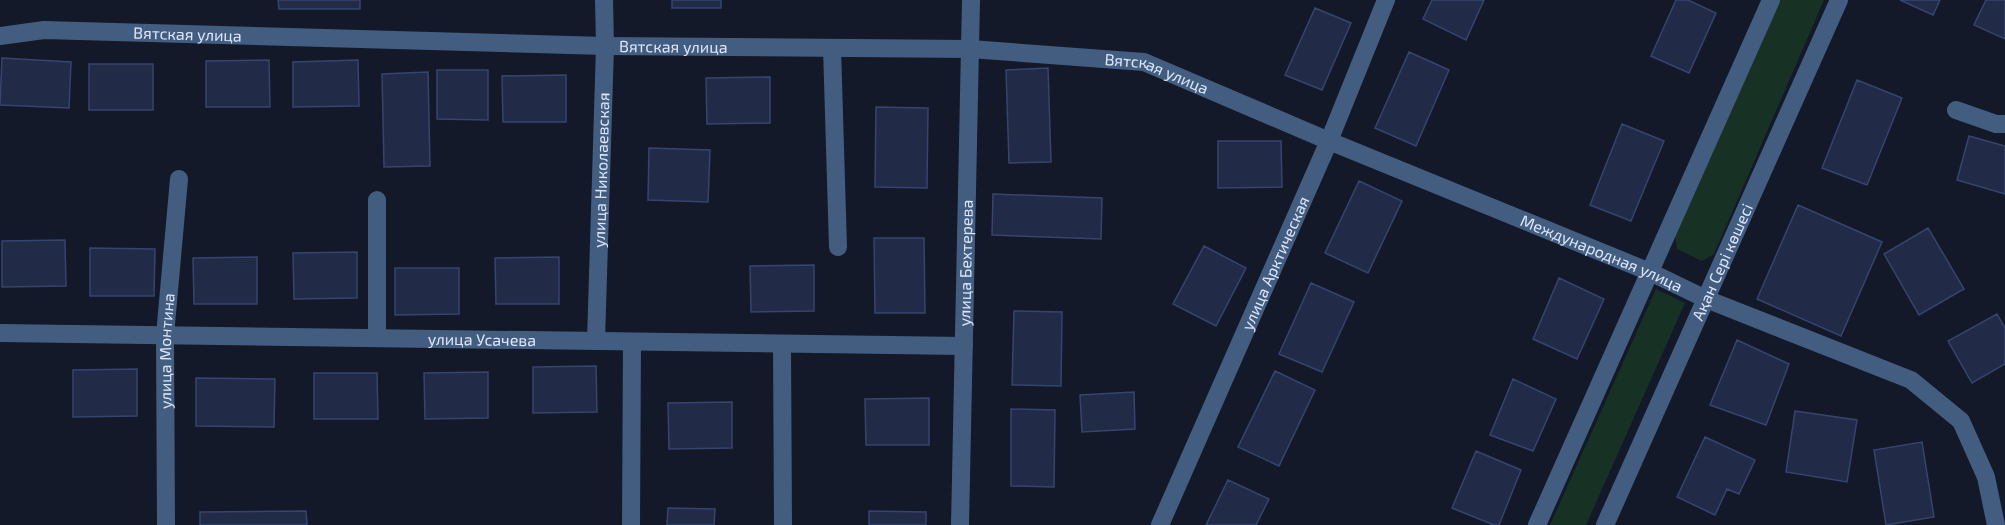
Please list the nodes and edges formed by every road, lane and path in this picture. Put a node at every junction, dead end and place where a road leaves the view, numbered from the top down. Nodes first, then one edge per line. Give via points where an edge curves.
1 (604, 0) edge
2 (971, 0) edge
3 (1386, 0) edge
4 (1770, 0) edge
5 (1839, 0) edge
6 (0, 36) edge
7 (605, 46) junction
8 (832, 48) junction
9 (970, 49) junction
10 (1956, 110) dead end
11 (2005, 124) edge
12 (1329, 141) junction
13 (179, 179) dead end
14 (377, 200) dead end
15 (838, 247) dead end
16 (1650, 272) junction
17 (1706, 299) junction
18 (0, 333) edge
19 (165, 335) junction
20 (377, 338) junction
21 (596, 341) junction
22 (632, 342) junction
23 (782, 344) junction
24 (964, 346) junction
25 (166, 525) edge
26 (631, 525) edge
27 (783, 525) edge
28 (960, 525) edge
29 (1160, 525) edge
30 (1537, 525) edge
31 (1605, 525) edge
32 (1996, 525) edge

1 - 7 street, улица Николаевская
2 - 9 street, улица Бехтерева
3 - 12 street, улица Арктическая
4 - 16 street
5 - 17 street, Ақан Сері көшесі
6 - 7 street, Вятская улица via 44,30
7 - 8 street, Вятская улица
7 - 21 street, улица Николаевская
8 - 9 street, Вятская улица
8 - 15 street
9 - 12 street, Вятская улица via 1144,62
9 - 24 street, улица Бехтерева
10 - 11 street
12 - 16 street, Международная улица
12 - 29 street, улица Арктическая
13 - 19 street, улица Монтина
14 - 20 street
16 - 17 street, Международная улица
16 - 30 street
17 - 31 street, Ақан Сері көшесі
17 - 32 street, Международная улица via 1911,380 1961,421 1986,477
18 - 19 street, улица Усачева
19 - 20 street, улица Усачева
19 - 25 street, улица Монтина
20 - 21 street, улица Усачева
21 - 22 street, улица Усачева
22 - 23 street, улица Усачева
22 - 26 street
23 - 24 street, улица Усачева
23 - 27 street
24 - 28 street, улица Бехтерева

